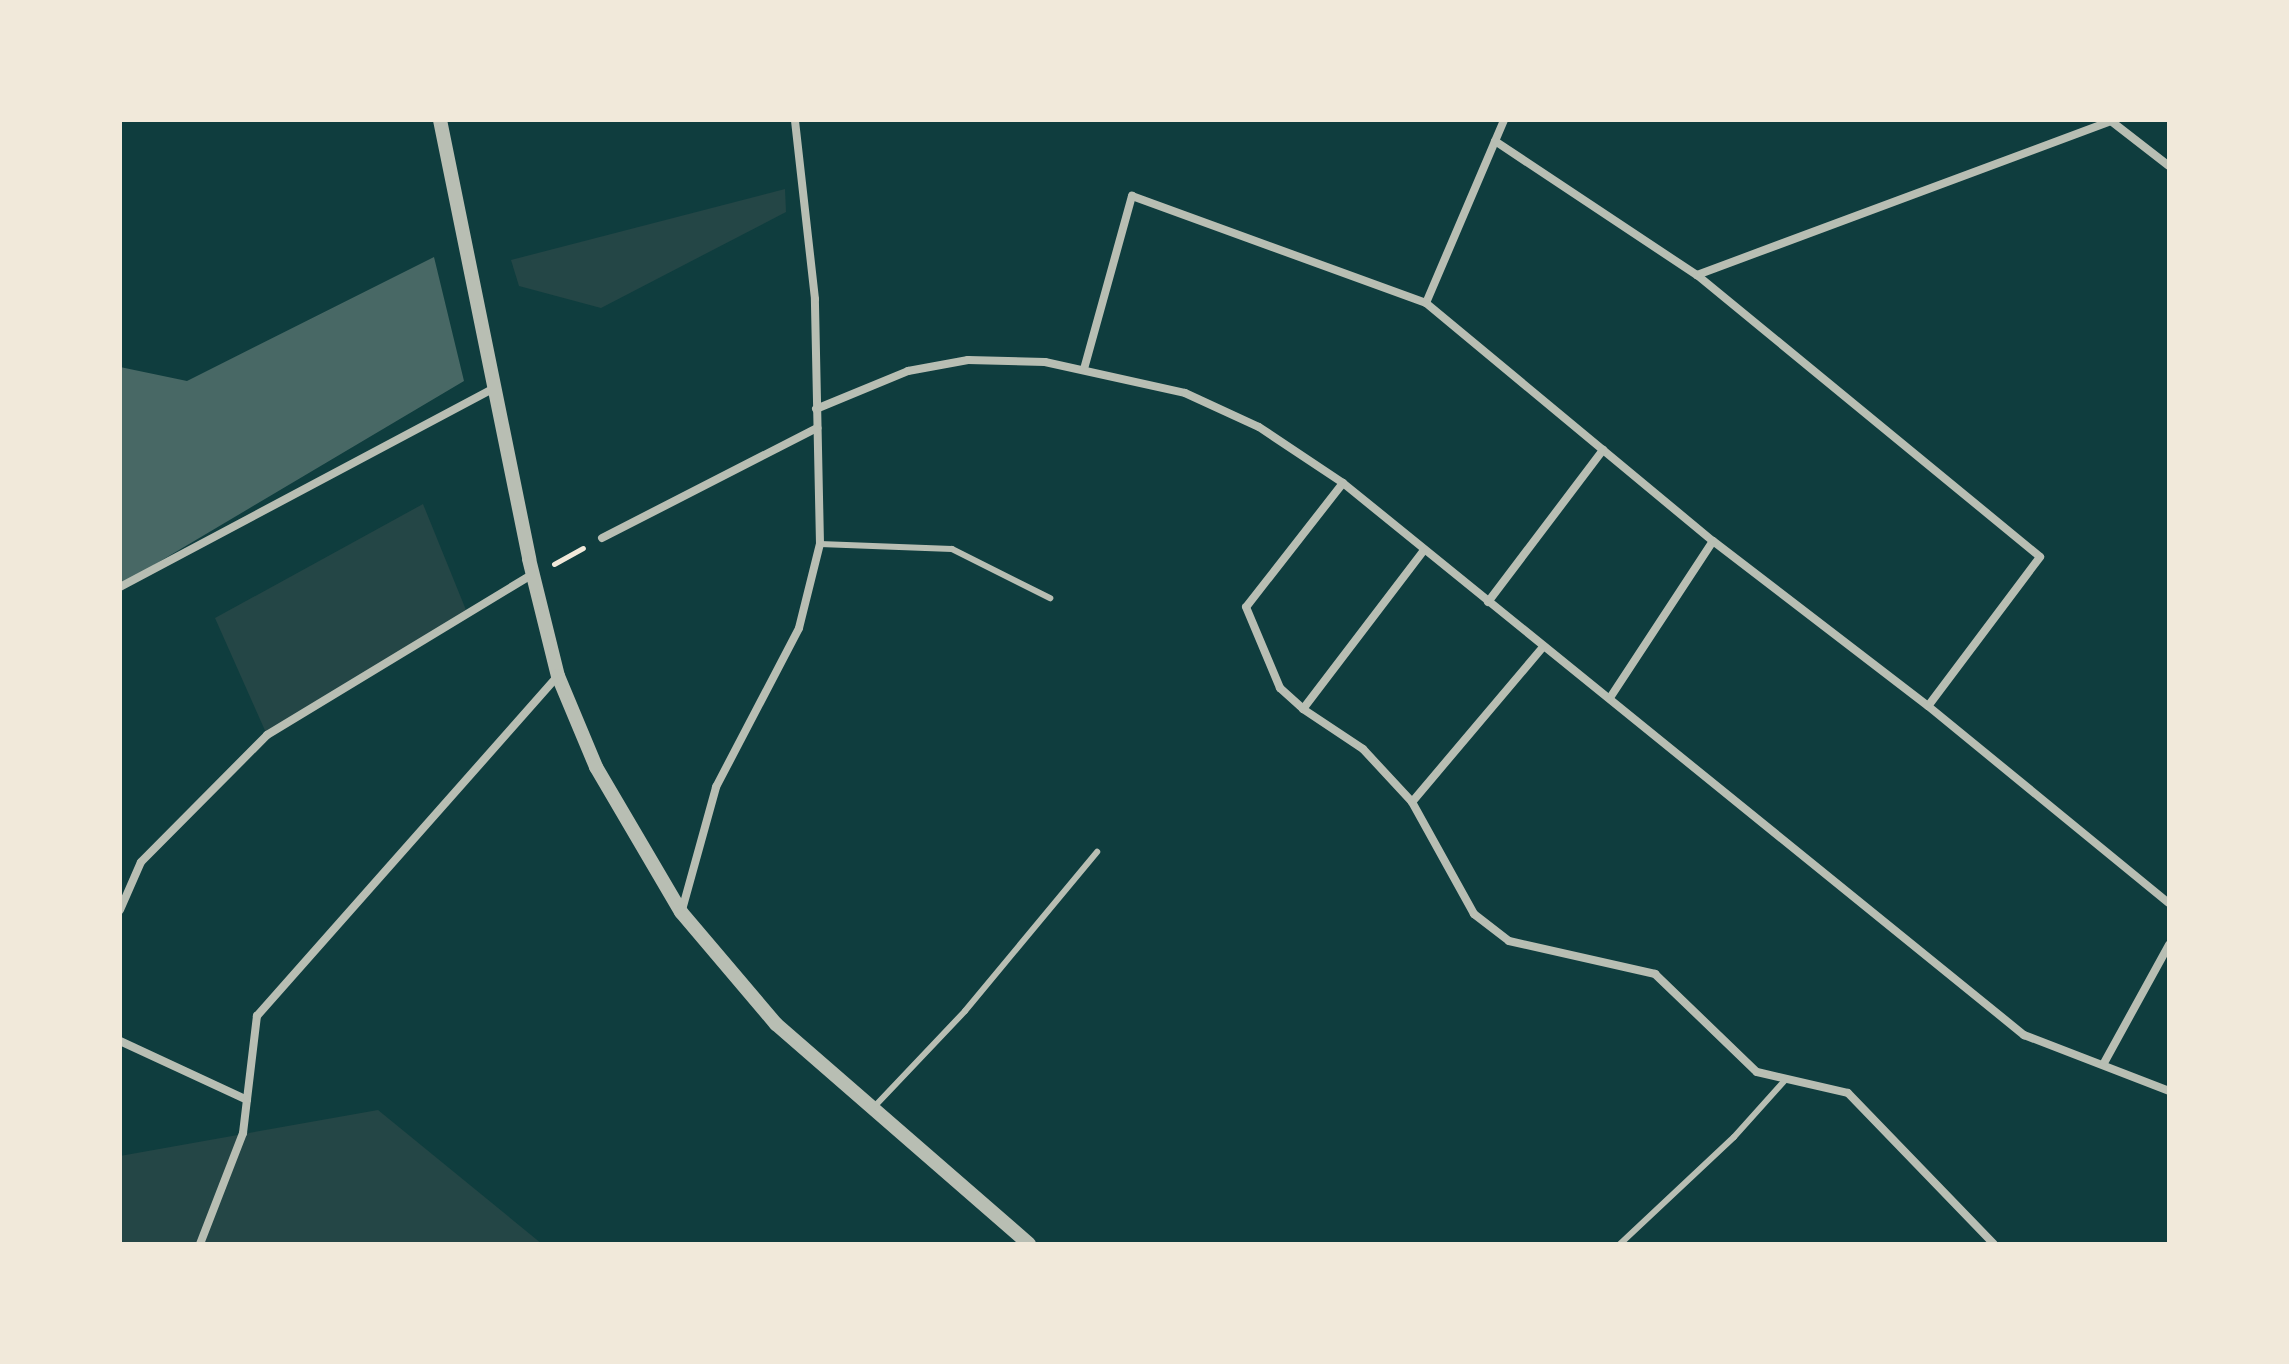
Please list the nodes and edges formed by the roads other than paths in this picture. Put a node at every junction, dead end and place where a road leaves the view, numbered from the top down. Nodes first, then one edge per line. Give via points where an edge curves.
1 (440, 120) edge
2 (795, 120) edge
3 (1504, 120) edge
4 (2112, 121) edge
5 (1495, 141) junction
6 (2169, 166) edge
7 (1697, 275) junction
8 (1426, 303) junction
9 (1084, 369) junction
10 (494, 388) junction
11 (816, 409) junction
12 (817, 428) junction
13 (1603, 450) junction
14 (1343, 483) junction
15 (602, 538) road end
16 (1713, 541) junction
17 (820, 544) junction
18 (1424, 550) junction
19 (530, 576) road end
20 (120, 587) edge
21 (1050, 598) dead end
22 (1488, 602) junction
23 (1543, 647) junction
24 (558, 676) junction
25 (1610, 698) junction
26 (1928, 706) junction
27 (1303, 709) junction
28 (1412, 802) junction
29 (1097, 852) dead end
30 (2169, 903) edge
31 (120, 910) edge
32 (681, 912) junction
33 (2169, 945) edge
34 (120, 1041) edge
35 (2104, 1063) junction
36 (1786, 1079) junction
37 (2169, 1091) edge
38 (247, 1100) junction
39 (871, 1109) junction
40 (200, 1244) edge
41 (1029, 1244) edge
42 (1620, 1244) edge
43 (1994, 1244) edge

1 - 10 street
2 - 11 street via 815,299
3 - 5 street
4 - 6 street
4 - 7 street
5 - 7 street
5 - 8 street
7 - 26 street via 2040,557
8 - 9 street via 1132,196
8 - 13 street
9 - 11 street via 968,360 908,371
9 - 14 street via 1185,393 1259,427
10 - 20 street
10 - 24 street
11 - 12 street
12 - 15 street
12 - 17 street
13 - 16 street
13 - 22 street
14 - 18 street
14 - 27 street via 1246,607 1280,688
16 - 25 street
16 - 26 street
17 - 21 lane via 952,549
17 - 32 street via 799,628 716,787
18 - 22 street
18 - 27 street
19 - 31 street via 267,735 141,862
22 - 23 street
23 - 25 street
23 - 28 street
24 - 32 street via 596,767
24 - 38 street via 257,1016
25 - 35 street via 2024,1035
26 - 30 street
27 - 28 street via 1363,749
28 - 36 street via 1474,914 1509,941 1655,974 1757,1072
29 - 39 lane via 965,1011
32 - 39 street via 776,1024
33 - 35 street
34 - 38 street
35 - 37 street
36 - 42 lane via 1734,1137
36 - 43 street via 1848,1093
38 - 40 street via 243,1133
39 - 41 street

